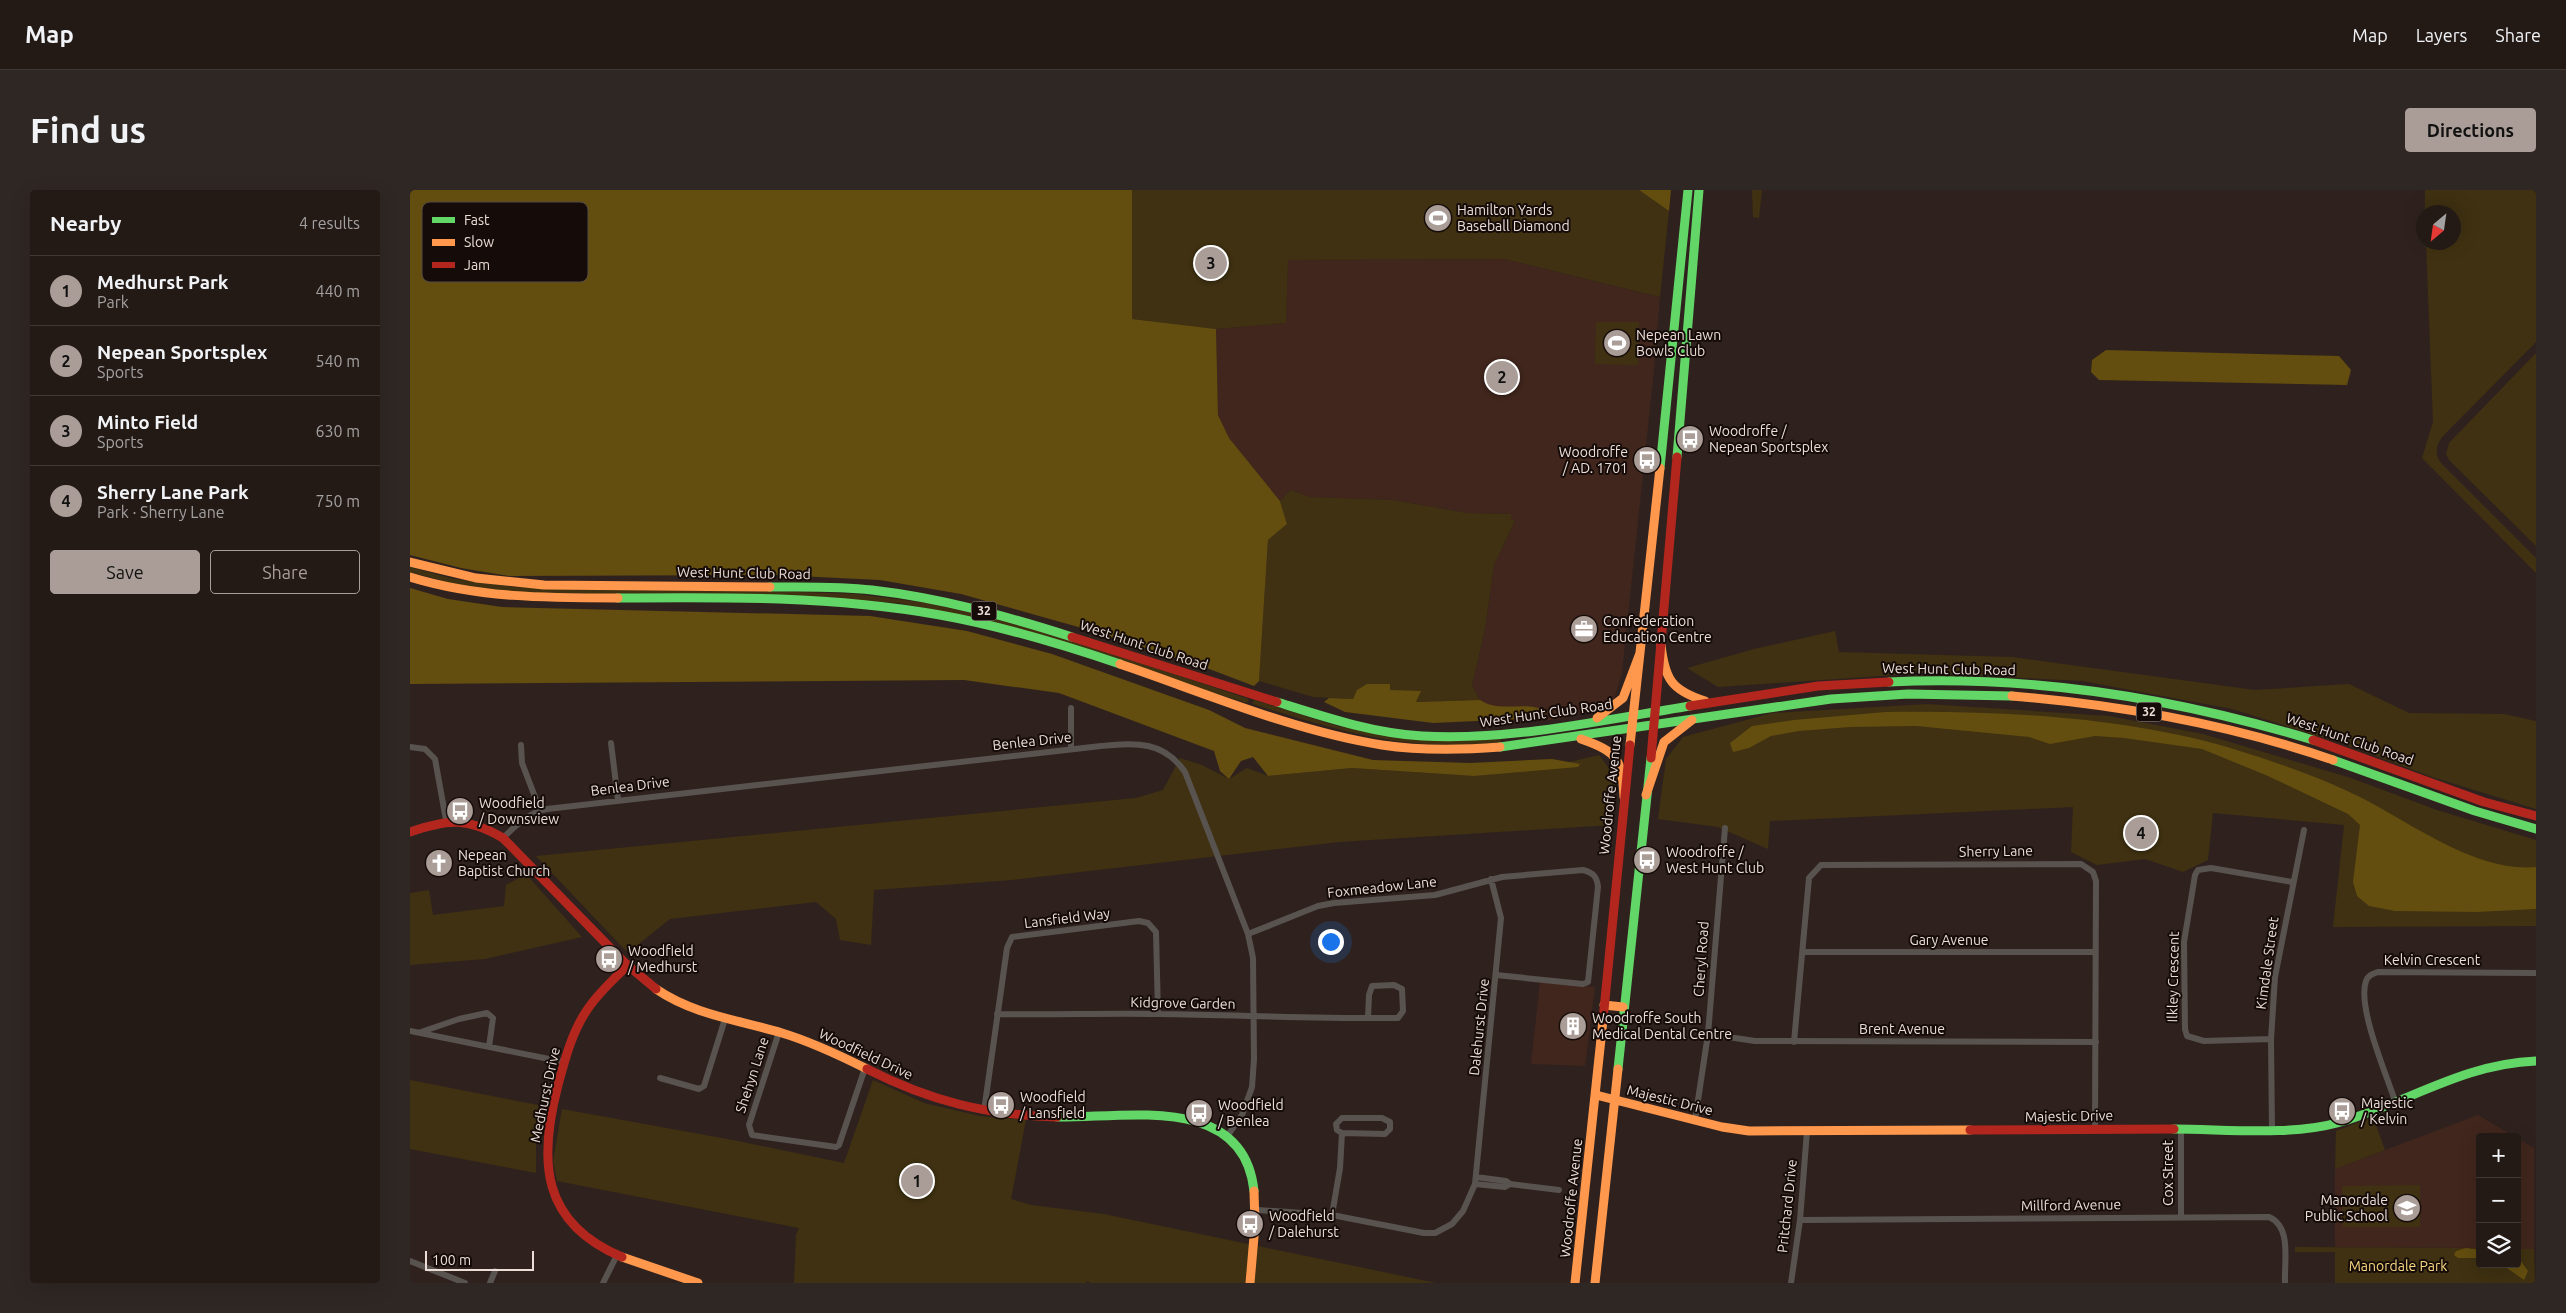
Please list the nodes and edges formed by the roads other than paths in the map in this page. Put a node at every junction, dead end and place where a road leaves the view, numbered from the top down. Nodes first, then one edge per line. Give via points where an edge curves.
1 (1688, 190) edge
2 (1699, 190) edge
3 (1657, 495) junction
4 (1672, 496) junction
5 (410, 562) edge
6 (410, 577) edge
7 (1661, 645) junction
8 (1640, 653) junction
9 (1711, 702) junction
10 (1071, 708) dead end
11 (1656, 711) junction
12 (1633, 714) junction
13 (1694, 719) junction
14 (1595, 720) junction
15 (1654, 726) junction
16 (1631, 729) junction
17 (1578, 738) junction
18 (611, 743) dead end
19 (521, 745) dead end
20 (410, 747) edge
21 (1071, 749) junction
22 (1646, 795) junction
23 (1624, 797) junction
24 (618, 800) junction
25 (540, 810) junction
26 (2536, 816) edge
27 (446, 820) junction
28 (1725, 828) dead end
29 (2536, 829) edge
30 (2304, 830) dead end
31 (410, 832) edge
32 (503, 838) junction
33 (1491, 879) junction
34 (2292, 882) junction
35 (1248, 934) junction
36 (1803, 952) junction
37 (2094, 952) junction
38 (628, 965) junction
39 (2536, 973) edge
40 (1496, 975) junction
41 (1604, 1005) junction
42 (1623, 1007) junction
43 (997, 1014) junction
44 (1158, 1014) junction
45 (1253, 1017) junction
46 (1368, 1018) junction
47 (725, 1019) junction
48 (410, 1031) edge
49 (779, 1032) junction
50 (420, 1033) junction
51 (1708, 1034) junction
52 (2271, 1039) junction
53 (1794, 1042) junction
54 (2096, 1042) junction
55 (489, 1047) junction
56 (2536, 1061) edge
57 (564, 1062) junction
58 (865, 1068) junction
59 (660, 1078) dead end
60 (1596, 1095) junction
61 (1613, 1099) junction
62 (2395, 1100) junction
63 (984, 1111) junction
64 (1695, 1120) junction
65 (2095, 1128) junction
66 (2181, 1130) junction
67 (2272, 1130) junction
68 (1807, 1131) junction
69 (1342, 1133) junction
70 (1228, 1135) junction
71 (1476, 1181) junction
72 (1559, 1190) dead end
73 (1257, 1210) junction
74 (1332, 1215) junction
75 (2181, 1216) junction
76 (1800, 1220) junction
77 (617, 1255) junction
78 (410, 1261) edge
79 (495, 1271) dead end
80 (466, 1283) edge
81 (490, 1283) edge
82 (603, 1283) edge
83 (698, 1283) edge
84 (1250, 1283) edge
85 (1575, 1283) edge
86 (1595, 1283) edge
87 (1791, 1283) edge
88 (2285, 1283) edge

1 - 3 main road, Woodroffe Avenue
2 - 4 main road
3 - 4 main road
3 - 8 main road, Woodroffe Avenue
4 - 7 main road
5 - 14 main road, West Hunt Club Road / 32 via 463,577 504,582 871,590 959,604 1057,631 1309,714 1386,732 1420,736 1482,736
6 - 17 main road, West Hunt Club Road / 32 via 450,588 537,598 798,600 873,604 1000,628 1308,727 1355,739 1392,746 1471,750
7 - 9 main road via 1664,670 1670,683 1686,695
7 - 11 main road
8 - 12 main road, Woodroffe Avenue
8 - 14 main road via 1623,698
9 - 11 main road, West Hunt Club Road / 32
9 - 26 main road, West Hunt Club Road / 32 via 1818,686 1918,681 2014,683 2120,694 2277,728 2484,802
10 - 21 street
11 - 12 main road, West Hunt Club Road / 32
11 - 15 main road
12 - 14 main road, West Hunt Club Road / 32
12 - 16 main road, Woodroffe Avenue
13 - 15 main road, West Hunt Club Road / 32
13 - 22 main road via 1664,742
13 - 29 main road, West Hunt Club Road / 32 via 1814,700 1894,695 2012,696 2118,707 2160,713 2276,742 2472,811
15 - 16 main road, West Hunt Club Road / 32
15 - 22 main road
16 - 17 main road, West Hunt Club Road / 32
16 - 23 main road, Woodroffe Avenue
17 - 23 main road via 1607,748 1618,758 1623,766
18 - 24 street
19 - 25 street via 522,763
20 - 27 street via 425,750 435,759
21 - 24 street, Benlea Drive
21 - 35 street, Benlea Drive via 1132,743 1172,756 1185,772
22 - 42 main road
23 - 41 main road, Woodroffe Avenue
24 - 25 street, Benlea Drive
25 - 32 street, Benlea Drive
27 - 31 main road, Woodfield Drive
27 - 32 main road, Woodfield Drive via 473,822
28 - 51 street, Cheryl Road
30 - 34 street, Kimdale Street
32 - 38 main road, Woodfield Drive
33 - 35 street, Foxmeadow Lane via 1435,895 1318,906
33 - 40 street, Dalehurst Drive via 1500,913
33 - 40 street, Foxmeadow Lane via 1583,870 1597,878 1598,887 1588,982
34 - 52 street, Kimdale Street via 2275,977
34 - 52 street, Ilkley Crescent via 2211,868 2198,870 2184,942 2185,1029 2188,1036 2204,1041
35 - 45 street, Benlea Drive via 1253,958
36 - 37 street, Gary Avenue
36 - 37 street, Sherry Lane via 1809,878 1821,866 2066,862 2082,864 2093,872 2096,881
36 - 53 street, Sherry Lane
37 - 54 street, Sherry Lane
38 - 47 main road, Woodfield Drive via 646,983 676,1002
38 - 57 main road, Medhurst Drive via 584,1014
39 - 62 street, Kelvin Crescent via 2378,972 2370,976 2366,982 2366,1016
40 - 71 street, Dalehurst Drive
41 - 42 main road
41 - 60 main road, Woodroffe Avenue
42 - 61 main road
43 - 44 street, Kidgrove Garden
43 - 44 street, Lansfield Way via 1007,948 1012,937 1139,921 1148,923 1156,932
43 - 63 street, Lansfield Way
44 - 45 street, Kidgrove Garden
45 - 46 street, Kidgrove Garden
45 - 70 street, Benlea Drive via 1252,1087 1242,1115
46 - 46 street, Kidgrove Garden via 1398,1018 1403,1012 1402,988 1372,986
47 - 49 main road, Woodfield Drive
47 - 59 street via 704,1086 693,1089
48 - 50 street
49 - 58 main road, Woodfield Drive via 803,1039
49 - 58 street, Shehyn Lane via 749,1125 752,1135 836,1147
50 - 55 street
50 - 55 street via 487,1013 493,1018
51 - 53 street, Brent Avenue via 1755,1042
51 - 64 street, Cheryl Road
52 - 67 street, Kimdale Street
53 - 54 street, Brent Avenue
54 - 65 street, Sherry Lane
55 - 57 street
56 - 62 main road, Majestic Drive via 2479,1069
57 - 77 main road, Medhurst Drive via 547,1150 547,1167 555,1197 574,1226
58 - 63 main road, Woodfield Drive via 909,1089
60 - 61 main road, Majestic Drive
60 - 85 main road, Woodroffe Avenue
61 - 64 main road, Majestic Drive
61 - 86 main road
62 - 67 main road, Majestic Drive via 2338,1123
63 - 70 main road, Woodfield Drive via 1196,1120
64 - 68 main road, Majestic Drive via 1749,1131
65 - 66 main road, Majestic Drive
65 - 68 main road, Majestic Drive
66 - 67 main road, Majestic Drive
66 - 75 street, Cox Street
68 - 76 street, Pritchard Drive
69 - 69 street via 1385,1134 1390,1130 1390,1122 1382,1118 1342,1118 1336,1124
69 - 74 street
70 - 73 main road via 1244,1159 1255,1191
71 - 72 street via 1505,1187 1510,1184
71 - 74 street, Dalehurst Drive via 1463,1211 1452,1224 1435,1233
73 - 74 street, Dalehurst Drive
73 - 84 main road
75 - 76 street, Millford Avenue
75 - 88 street, Millford Avenue via 2269,1217 2278,1221 2284,1229
76 - 87 street, Pritchard Drive
77 - 82 street
77 - 83 main road, Medhurst Drive
78 - 80 street
79 - 81 street

